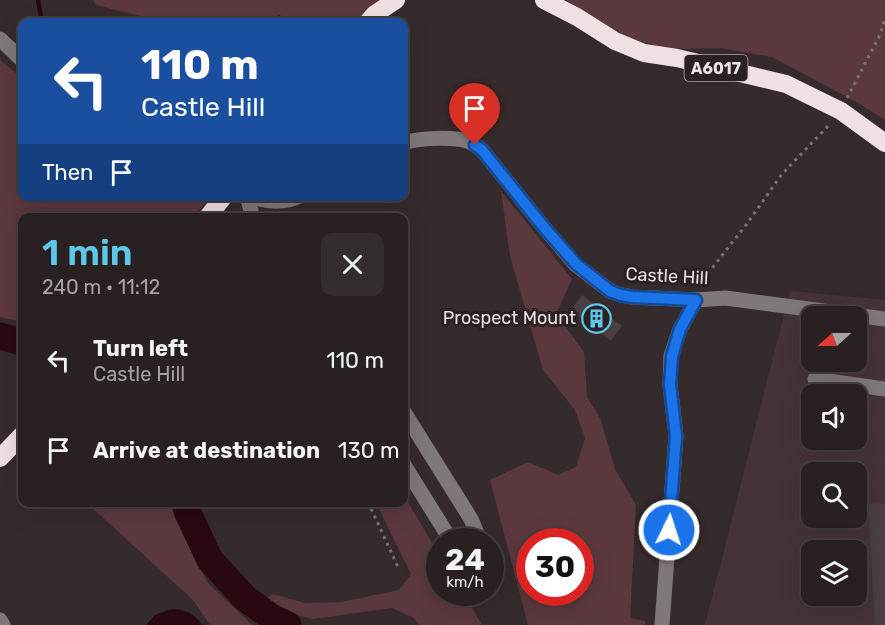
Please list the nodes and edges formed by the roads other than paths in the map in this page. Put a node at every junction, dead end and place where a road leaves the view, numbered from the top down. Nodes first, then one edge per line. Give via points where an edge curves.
1 (396, 0) edge
2 (544, 0) edge
3 (372, 18) edge
4 (0, 39) edge
5 (18, 56) edge
6 (408, 142) edge
7 (885, 143) edge
8 (220, 201) edge
9 (263, 201) edge
10 (285, 201) edge
11 (211, 213) edge
12 (696, 300) junction
13 (885, 320) edge
14 (815, 380) dead end
15 (885, 389) edge
16 (408, 418) edge
17 (18, 439) edge
18 (0, 458) edge
19 (408, 471) edge
20 (443, 528) edge
21 (475, 528) edge
22 (0, 620) edge
23 (3, 625) edge
24 (662, 625) edge

1 - 3 highway
2 - 7 highway, A6017 via 644,53 786,84 841,111
4 - 5 street
6 - 12 street, Castle Hill via 433,138 468,141 482,150 576,264 610,291 632,297
8 - 11 highway
9 - 10 street
12 - 13 street, Castle Hill via 725,298
12 - 24 street via 680,329 672,356 670,385 676,436
14 - 15 street
16 - 21 street
17 - 18 highway
19 - 20 street
22 - 23 street

